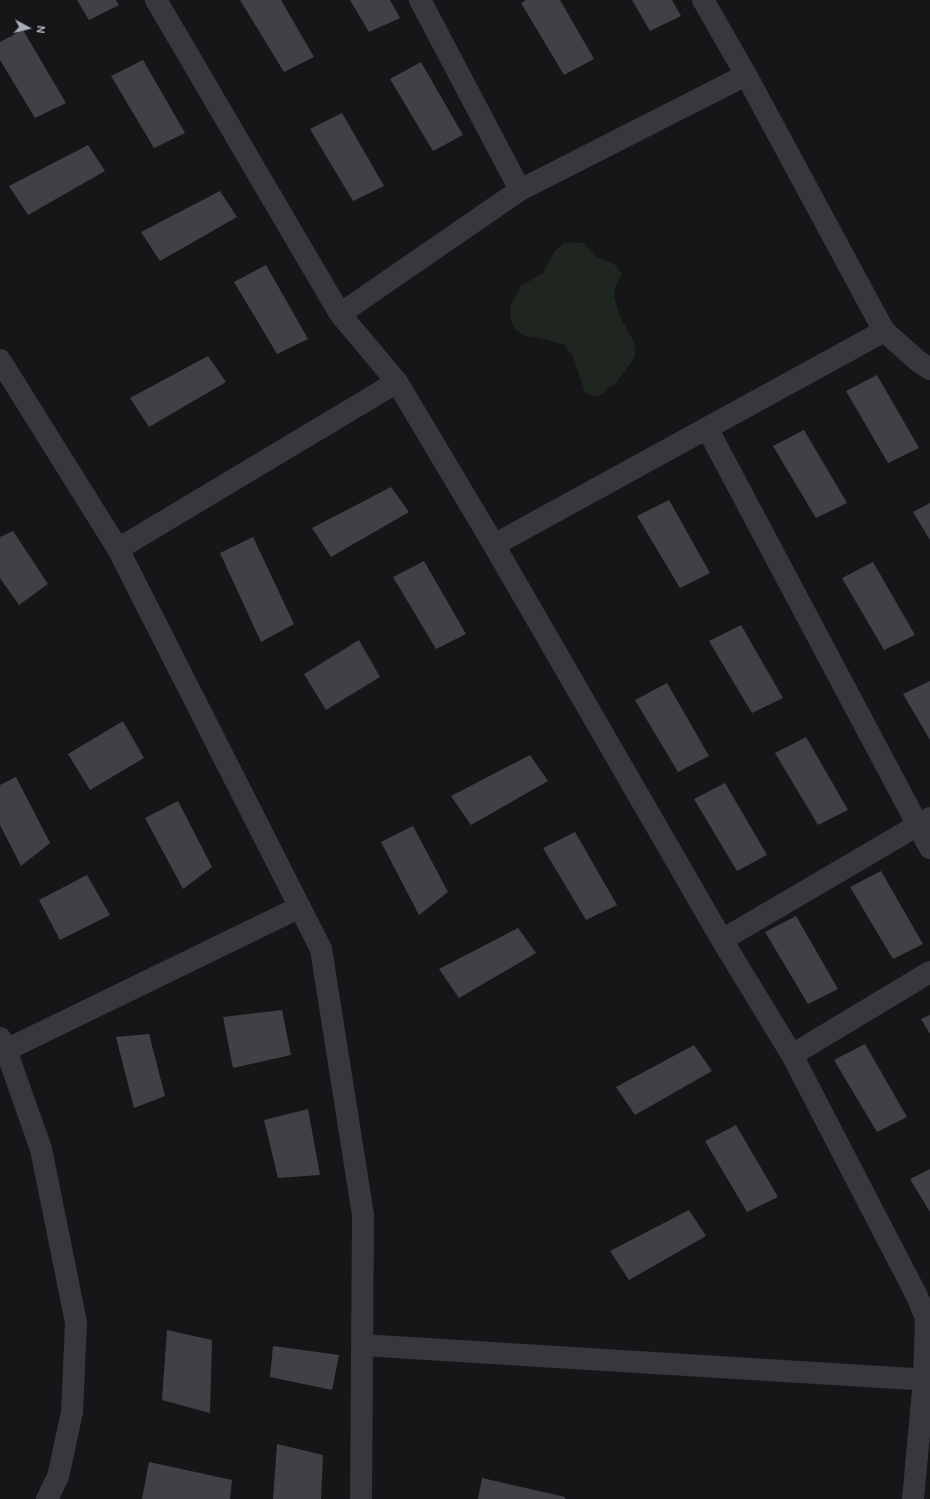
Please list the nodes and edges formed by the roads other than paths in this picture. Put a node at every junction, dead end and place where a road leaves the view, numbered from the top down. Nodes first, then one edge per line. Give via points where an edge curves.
1 (156, 0) edge
2 (420, 0) edge
3 (703, 0) edge
4 (746, 75) junction
5 (520, 190) junction
6 (340, 314) junction
7 (884, 331) junction
8 (0, 360) edge
9 (930, 369) edge
10 (397, 382) junction
11 (707, 428) junction
12 (494, 545) junction
13 (118, 549) junction
14 (924, 822) edge
15 (930, 848) edge
16 (300, 907) junction
17 (722, 940) junction
18 (930, 972) edge
19 (3, 1044) edge
20 (792, 1056) junction
21 (928, 1317) edge
22 (362, 1345) junction
23 (927, 1380) edge
24 (47, 1499) edge
25 (361, 1499) edge
26 (913, 1499) edge

1 - 6 street
2 - 5 street
3 - 4 street
4 - 5 street
4 - 7 street
5 - 6 street
6 - 10 street
7 - 9 street
7 - 11 street
8 - 13 street
10 - 12 street
10 - 13 street
11 - 12 street
11 - 14 street
12 - 17 street
13 - 16 street
14 - 15 street
14 - 17 street
16 - 19 street
16 - 22 street via 321,949 363,1215
17 - 20 street
18 - 20 street
19 - 24 street via 41,1149 76,1323 72,1412 58,1477
20 - 21 street
21 - 23 street
22 - 23 street
22 - 25 street
23 - 26 street

